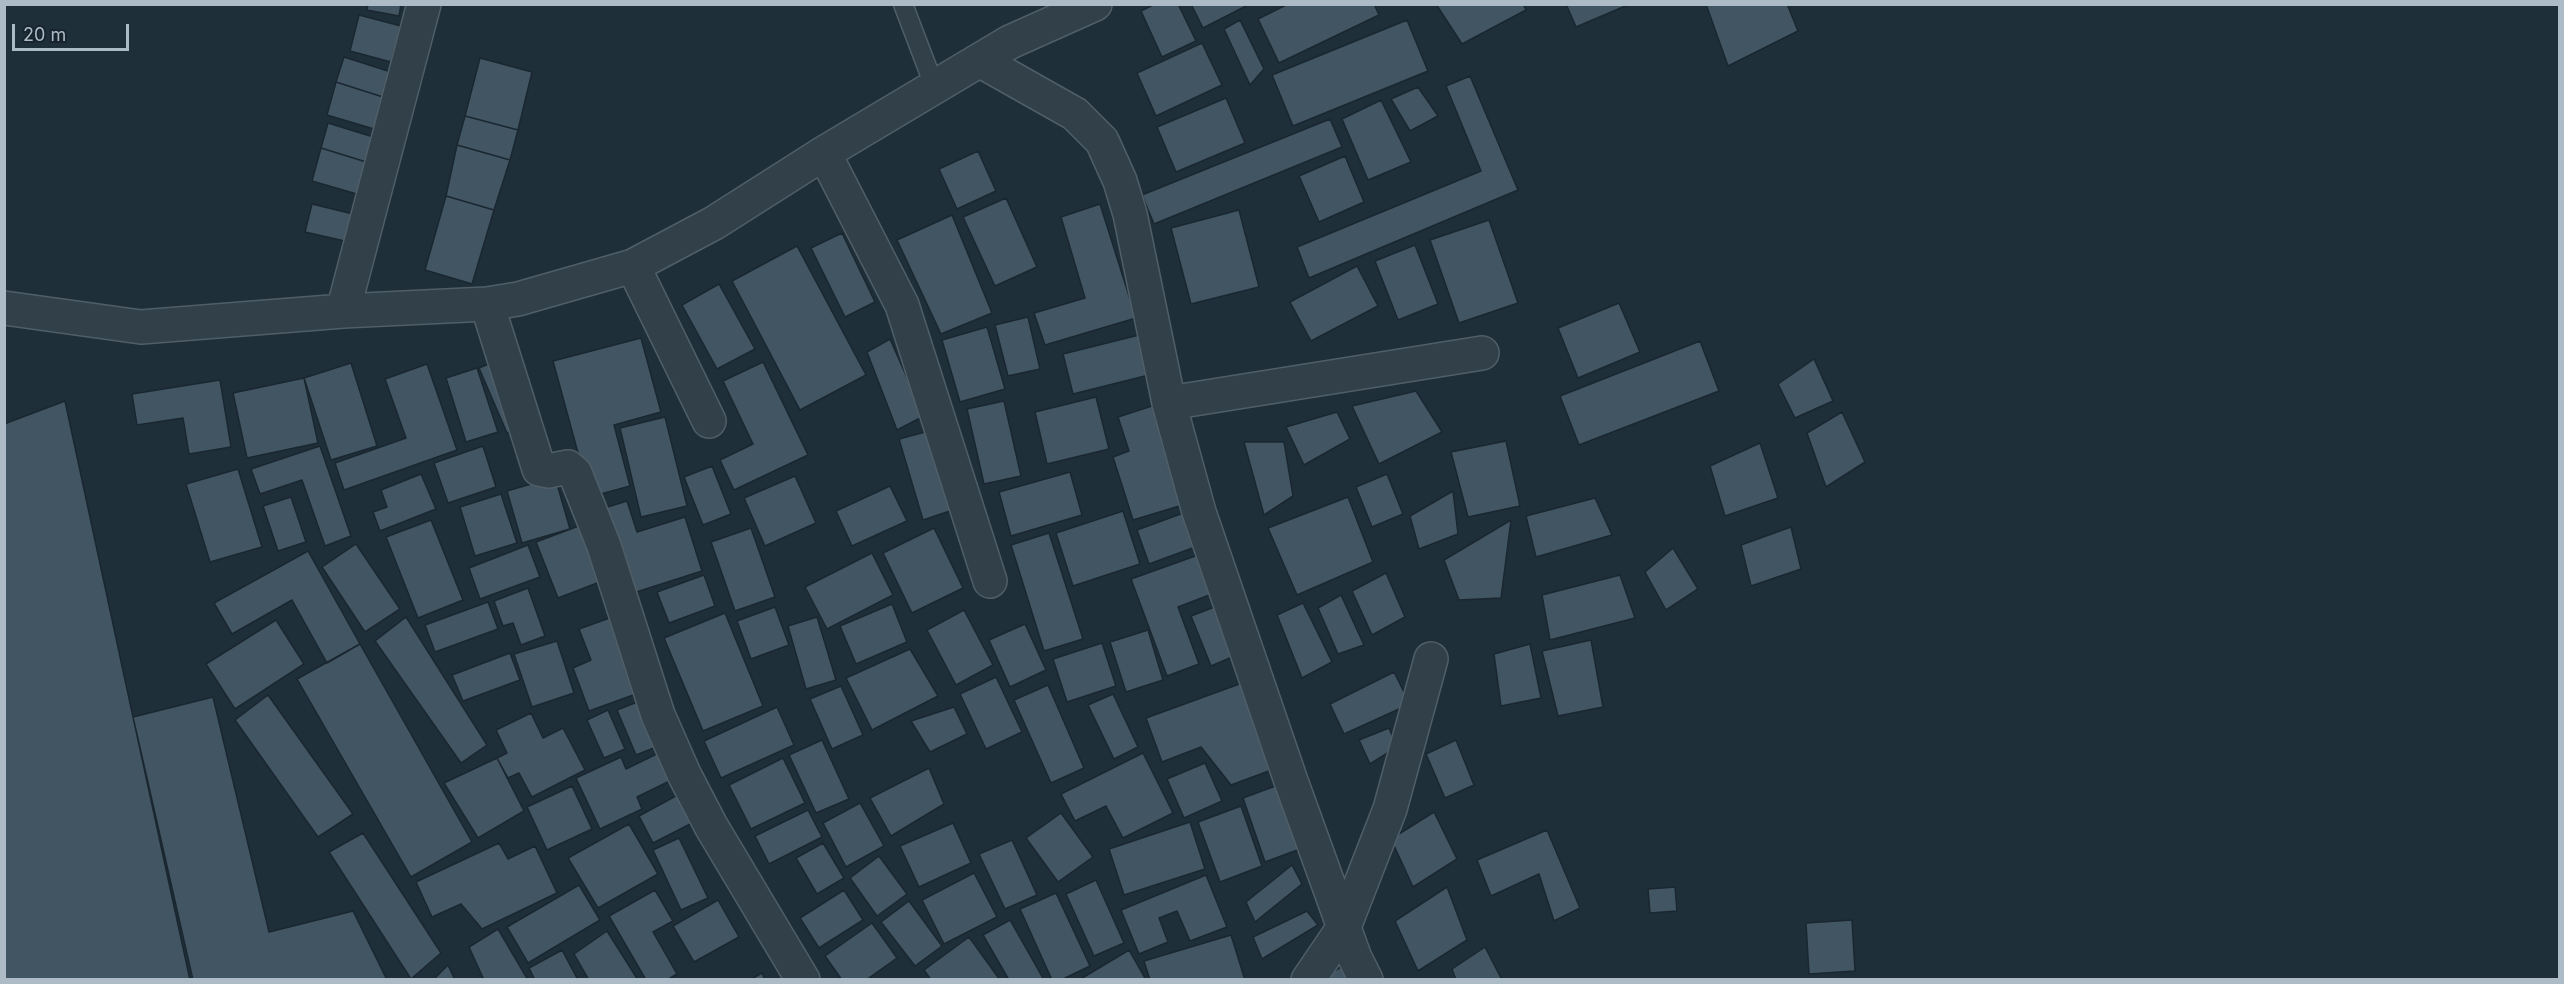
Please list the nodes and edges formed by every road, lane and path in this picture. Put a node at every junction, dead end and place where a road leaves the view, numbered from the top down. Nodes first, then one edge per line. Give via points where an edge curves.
1 (424, 4) edge
2 (903, 4) edge
3 (1095, 4) edge
4 (981, 61) junction
5 (935, 88) junction
6 (824, 153) junction
7 (633, 266) junction
8 (487, 304) junction
9 (4, 308) edge
10 (343, 311) junction
11 (1482, 353) dead end
12 (1169, 403) junction
13 (709, 421) dead end
14 (990, 581) dead end
15 (1431, 659) dead end
16 (1344, 927) junction
17 (803, 980) edge
18 (1308, 980) edge
19 (1366, 980) edge

1 - 10 street
2 - 5 lane
3 - 4 street via 1010,42
4 - 5 street
4 - 12 street via 1075,114 1102,141 1130,214
5 - 6 street
6 - 7 street via 714,223
6 - 14 street via 902,305
7 - 8 street
7 - 13 street
8 - 10 street
8 - 17 street via 539,470 568,467 575,473 604,546 658,715 684,774
9 - 10 street via 141,327
11 - 12 street
12 - 16 street via 1199,512
15 - 16 street via 1390,809
16 - 18 street
16 - 19 street

